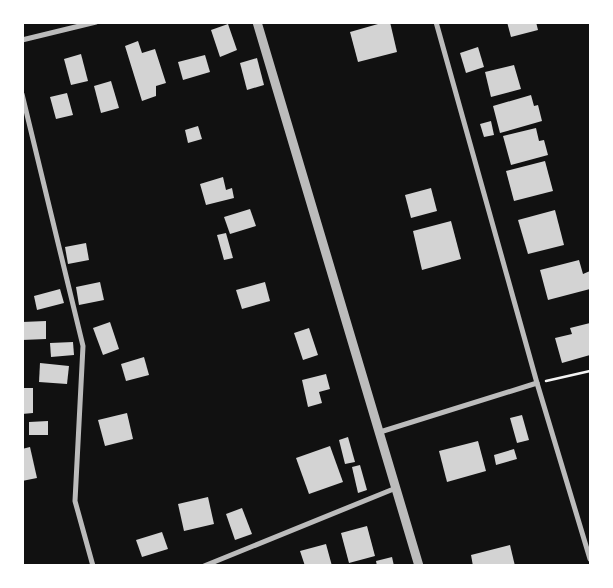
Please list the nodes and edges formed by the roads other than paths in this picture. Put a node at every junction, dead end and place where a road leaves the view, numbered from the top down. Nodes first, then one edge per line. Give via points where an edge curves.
1 (96, 22) edge
2 (257, 22) edge
3 (436, 22) edge
4 (22, 40) edge
5 (22, 94) edge
6 (538, 383) junction
7 (380, 432) junction
8 (396, 488) junction
9 (590, 559) edge
10 (93, 566) edge
11 (204, 566) edge
12 (419, 566) edge

1 - 4 street
2 - 7 street
3 - 6 street
5 - 10 street via 83,346 75,501
6 - 7 street
6 - 9 street
7 - 8 street
8 - 11 street
8 - 12 street

